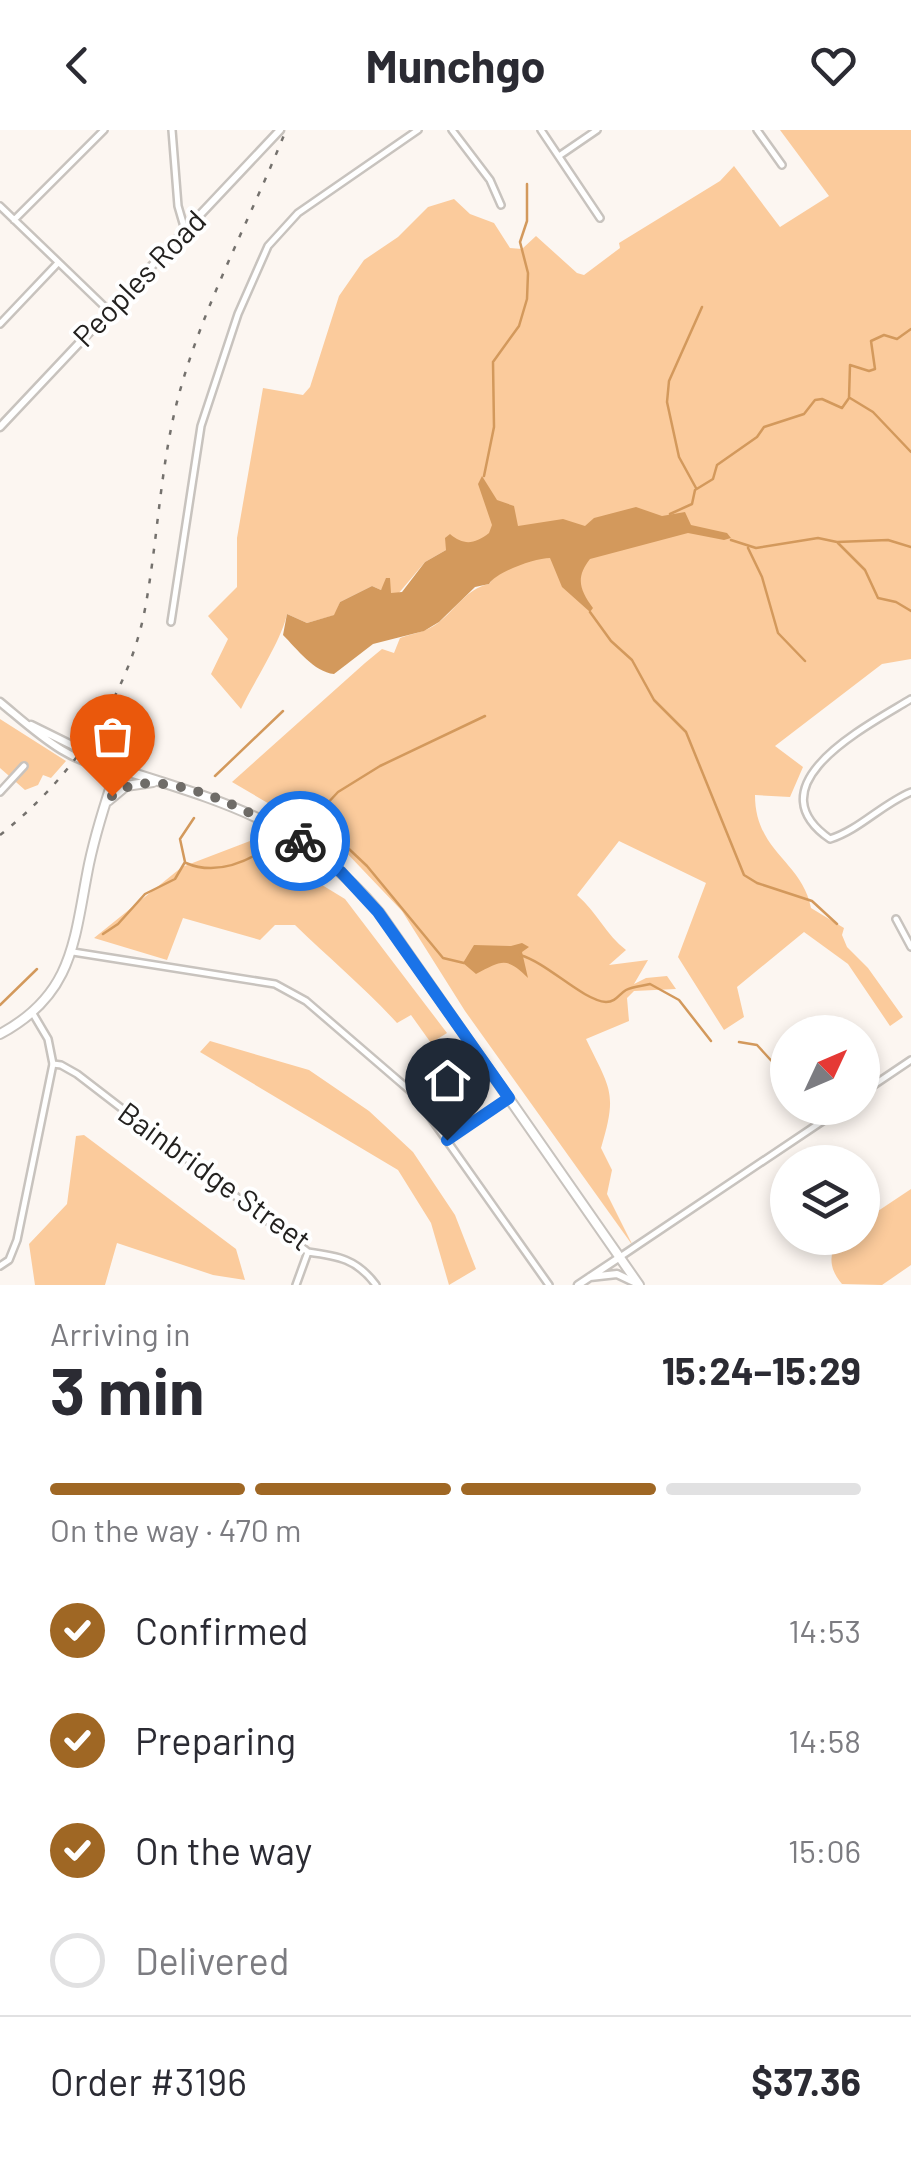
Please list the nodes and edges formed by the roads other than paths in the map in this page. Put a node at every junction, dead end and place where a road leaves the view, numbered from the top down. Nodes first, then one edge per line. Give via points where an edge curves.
1 (104, 130) edge
2 (172, 130) edge
3 (280, 130) edge
4 (418, 130) edge
5 (452, 130) edge
6 (541, 130) edge
7 (596, 130) edge
8 (757, 130) edge
9 (560, 156) junction
10 (782, 165) dead end
11 (501, 205) dead end
12 (0, 206) edge
13 (600, 218) dead end
14 (14, 220) junction
15 (186, 232) junction
16 (58, 264) junction
17 (109, 311) junction
18 (0, 324) edge
19 (0, 428) edge
20 (171, 622) dead end
21 (911, 698) edge
22 (0, 702) edge
23 (24, 766) dead end
24 (117, 768) junction
25 (158, 782) junction
26 (0, 792) edge
27 (911, 792) edge
28 (104, 806) junction
29 (896, 919) dead end
30 (911, 948) edge
31 (74, 952) junction
32 (32, 1012) junction
33 (0, 1034) edge
34 (911, 1060) edge
35 (53, 1064) junction
36 (880, 1081) edge
37 (509, 1098) junction
38 (817, 1125) edge
39 (447, 1140) junction
40 (308, 1252) junction
41 (620, 1257) junction
42 (0, 1266) edge
43 (590, 1277) junction
44 (296, 1285) edge
45 (376, 1285) edge
46 (549, 1285) edge
47 (578, 1285) edge
48 (639, 1285) edge

1 - 14 street
2 - 15 street
3 - 15 main road, Peoples Road
4 - 20 street via 298,214 268,246 200,426
5 - 11 street
6 - 9 street
7 - 9 street
8 - 10 street
9 - 13 street
12 - 14 street
14 - 16 street
15 - 17 main road, Peoples Road
16 - 17 street
16 - 18 street
17 - 19 main road, Peoples Road
21 - 27 street via 824,755 803,796 811,821 830,839
22 - 24 main road via 30,725
23 - 26 street
24 - 25 highway
24 - 28 highway
25 - 28 highway via 126,786
25 - 37 highway via 264,820 341,872 378,912
28 - 31 highway
29 - 30 street
31 - 32 highway
31 - 39 street via 291,990 414,1094
32 - 33 highway
32 - 35 street
34 - 36 street
35 - 40 street, Bainbridge Street via 77,1074
35 - 42 street via 17,1240
37 - 39 street
37 - 41 highway
38 - 41 street
39 - 46 street
40 - 44 street
40 - 45 street, Bainbridge Street via 352,1260
41 - 43 main road
41 - 48 highway
43 - 47 main road
43 - 48 main road via 617,1274

